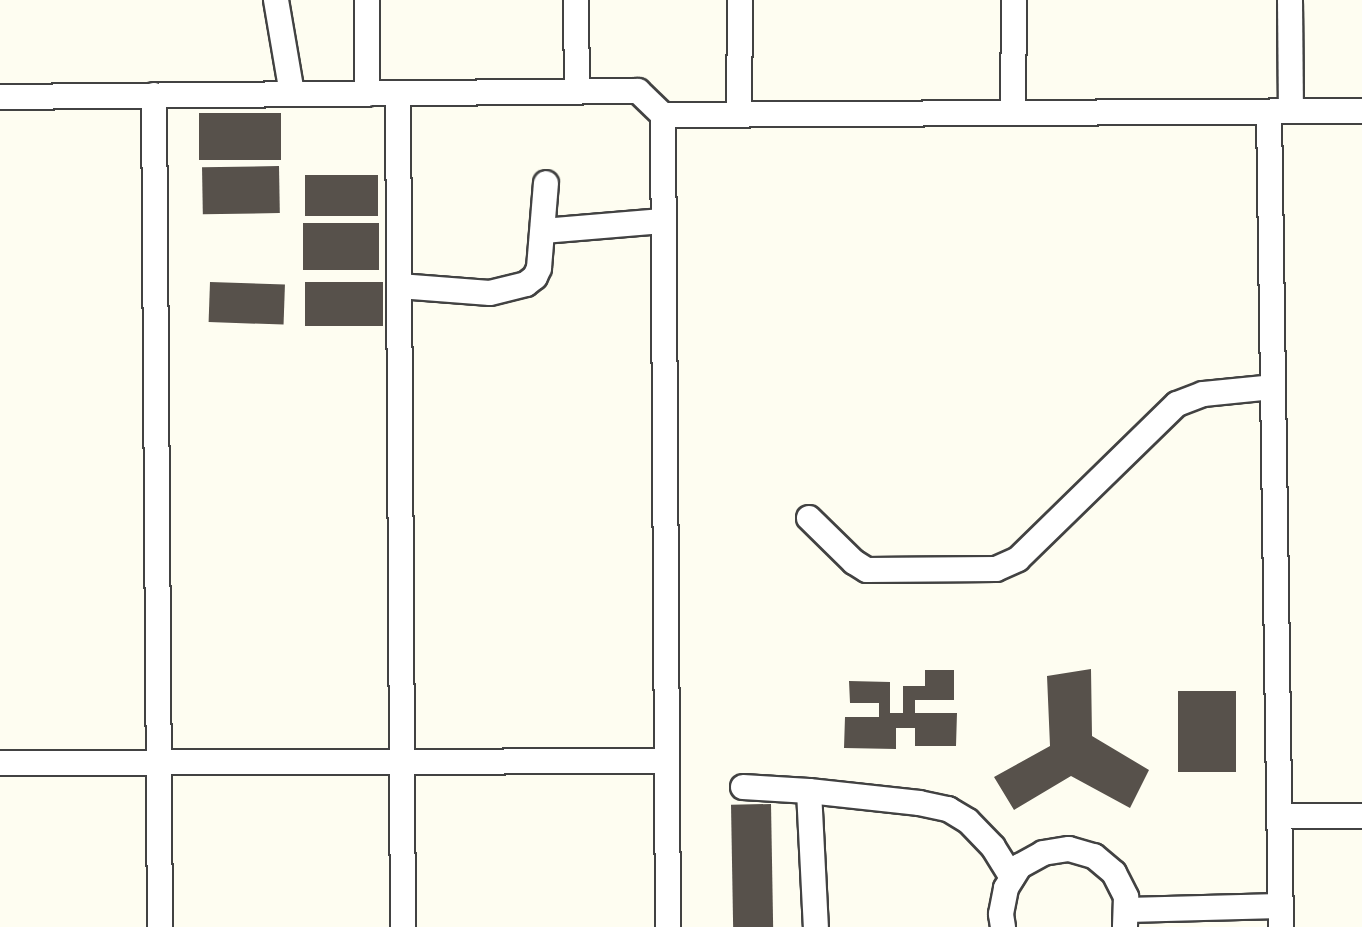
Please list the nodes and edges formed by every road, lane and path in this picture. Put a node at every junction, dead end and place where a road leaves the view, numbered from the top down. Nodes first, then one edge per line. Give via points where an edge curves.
1 (276, 0) edge
2 (367, 0) edge
3 (576, 0) edge
4 (740, 0) edge
5 (1014, 0) edge
6 (1290, 0) edge
7 (577, 92) junction
8 (367, 93) junction
9 (398, 93) junction
10 (292, 94) junction
11 (154, 95) junction
12 (0, 97) edge
13 (1362, 111) edge
14 (1280, 112) junction
15 (1013, 113) junction
16 (663, 115) junction
17 (739, 115) junction
18 (546, 183) dead end
19 (663, 221) junction
20 (543, 231) junction
21 (399, 286) junction
22 (1273, 387) junction
23 (809, 518) dead end
24 (667, 761) junction
25 (159, 762) junction
26 (402, 762) junction
27 (0, 763) edge
28 (743, 787) dead end
29 (809, 791) junction
30 (1279, 816) junction
31 (1362, 816) edge
32 (1012, 877) junction
33 (1281, 916) edge
34 (1126, 918) edge
35 (160, 927) edge
36 (403, 927) edge
37 (668, 927) edge
38 (816, 927) edge
39 (1003, 927) edge

1 - 10 street
2 - 8 street
3 - 7 street
4 - 17 street
5 - 15 street
6 - 14 street
7 - 9 street
7 - 16 street via 638,91
8 - 9 street
8 - 10 street
9 - 21 street
10 - 11 street
11 - 12 street
11 - 25 street
13 - 14 street
14 - 15 street
14 - 22 street
15 - 17 street
16 - 17 street
16 - 19 street
18 - 20 street
19 - 20 street
19 - 24 street
20 - 21 street via 539,268 526,284 490,293
21 - 26 street
22 - 23 street via 1203,394 1178,404 1018,559 996,569 867,570
22 - 30 street
24 - 26 street
24 - 37 street
25 - 26 street
25 - 27 street
25 - 35 street
26 - 36 street
28 - 29 street
29 - 32 street via 948,809 968,821 993,847
29 - 38 street
30 - 31 street
30 - 33 street
32 - 34 street via 1020,866 1043,853 1062,849 1082,851 1114,873 1125,897
32 - 39 street via 1002,901
33 - 34 street

